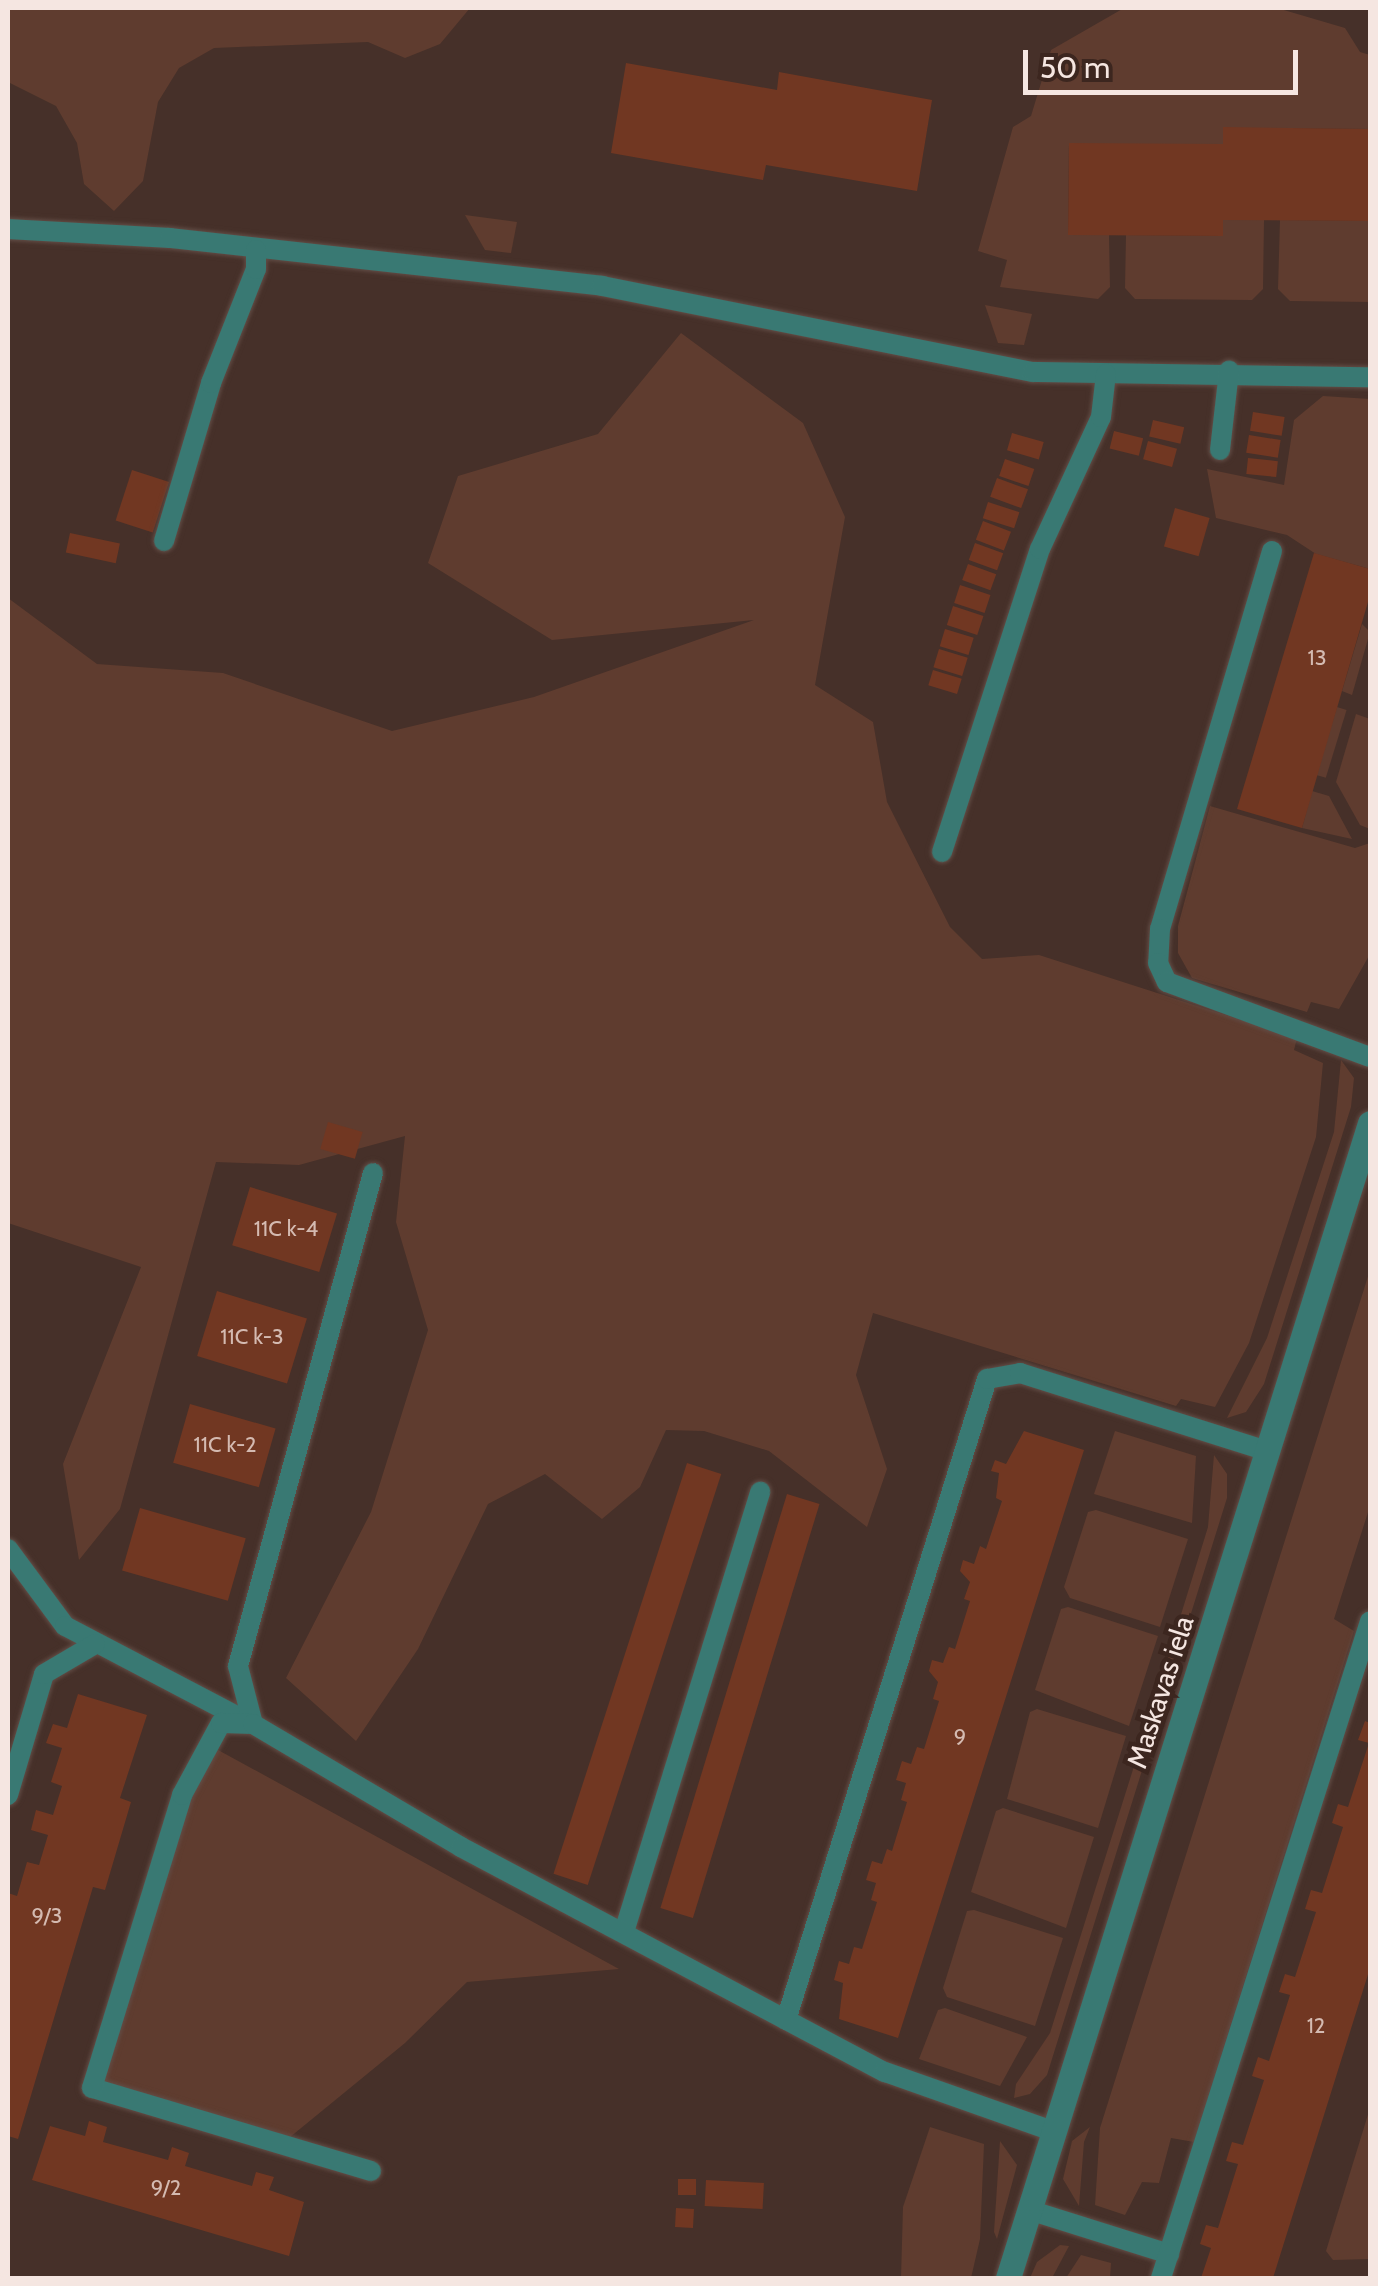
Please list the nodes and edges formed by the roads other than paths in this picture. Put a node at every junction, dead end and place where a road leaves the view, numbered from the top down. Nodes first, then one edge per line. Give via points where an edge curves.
1 (8, 230) edge
2 (256, 250) junction
3 (1229, 371) junction
4 (1106, 374) junction
5 (1370, 377) edge
6 (1220, 450) dead end
7 (164, 541) dead end
8 (1272, 552) dead end
9 (942, 852) dead end
10 (1370, 1056) edge
11 (1370, 1123) edge
12 (372, 1173) dead end
13 (1268, 1451) junction
14 (760, 1492) dead end
15 (8, 1549) edge
16 (1370, 1621) edge
17 (96, 1644) junction
18 (253, 1724) junction
19 (8, 1794) edge
20 (624, 1932) junction
21 (786, 2020) junction
22 (1053, 2132) junction
23 (371, 2171) dead end
24 (1029, 2210) junction
25 (1169, 2254) junction
26 (1008, 2278) edge
27 (1161, 2278) edge

1 - 2 lane via 170,238
2 - 4 lane via 602,286 1033,372
2 - 7 lane via 256,269 212,383
3 - 4 lane
3 - 5 lane
3 - 6 lane
4 - 9 lane via 1100,417 1040,550
8 - 10 lane via 1160,929 1158,963 1167,982
11 - 13 street, Maskavas iela
12 - 18 lane via 238,1666
13 - 21 lane via 1020,1373 987,1380
13 - 22 street, Maskavas iela
14 - 20 lane
15 - 17 lane via 65,1626
16 - 25 lane
17 - 18 lane
17 - 19 lane via 44,1674
18 - 20 lane via 461,1847
18 - 23 lane via 221,1723 182,1796 92,2088
20 - 21 lane
21 - 22 lane via 886,2072
22 - 24 street, Maskavas iela
24 - 25 lane
24 - 26 street, Maskavas iela
25 - 27 lane

